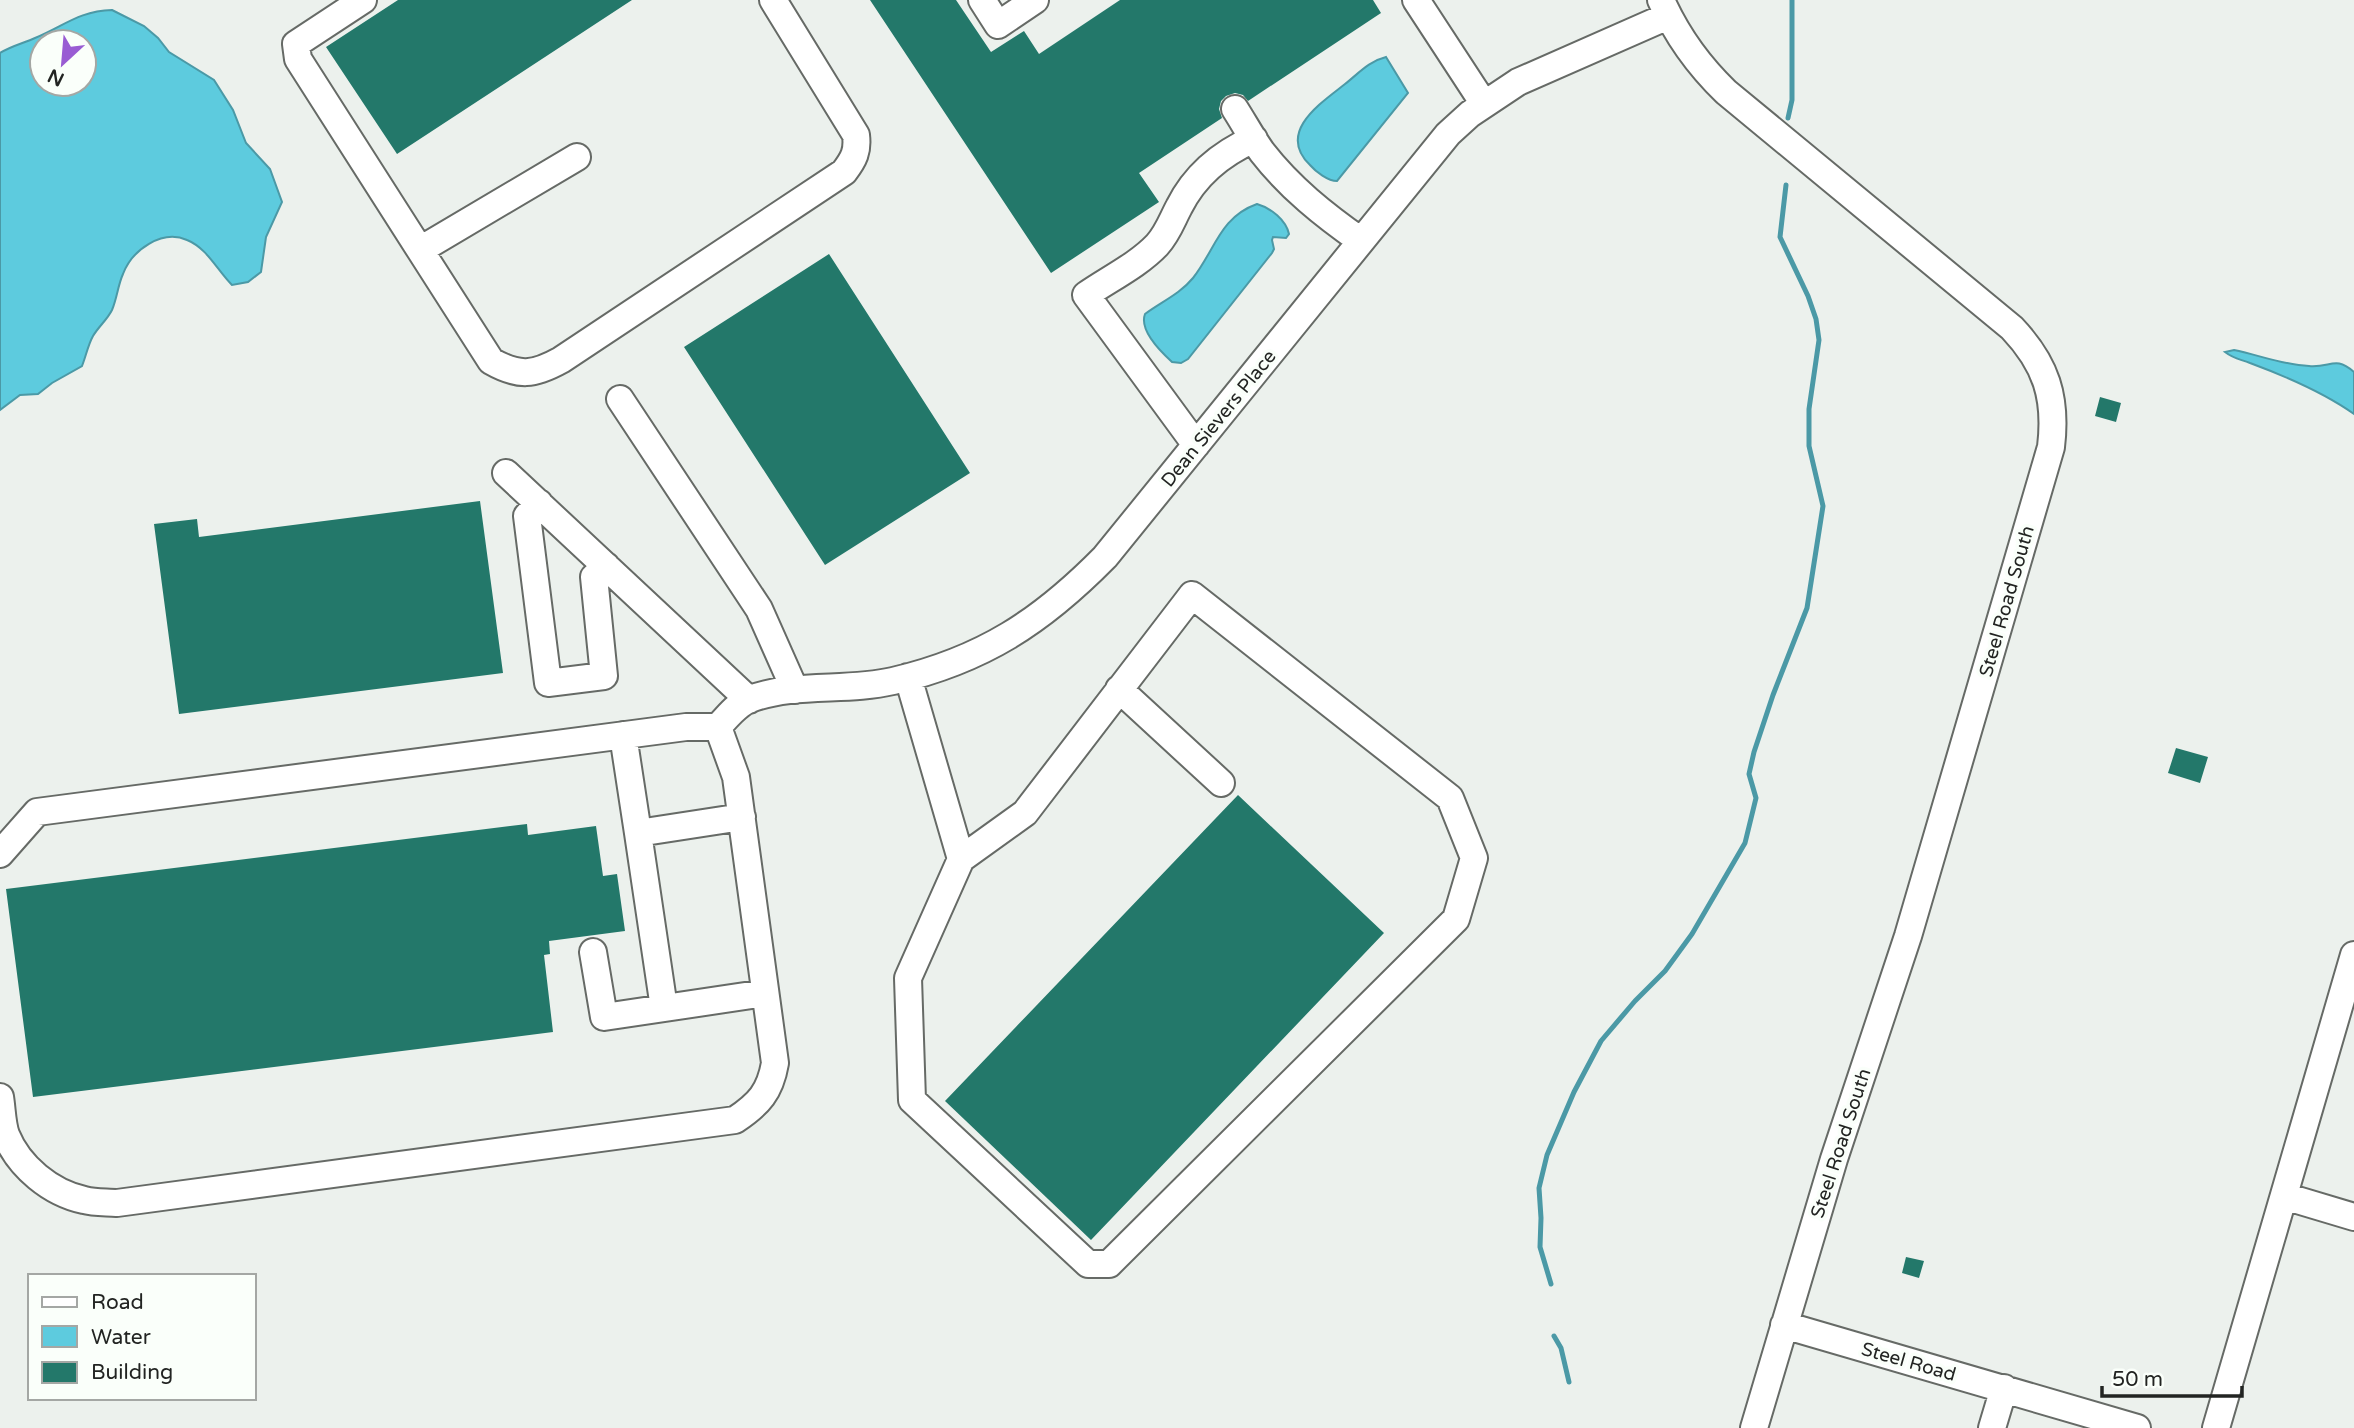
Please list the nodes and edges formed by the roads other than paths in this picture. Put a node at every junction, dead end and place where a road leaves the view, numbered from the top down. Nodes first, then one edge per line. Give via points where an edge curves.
1 (363, 0) edge
2 (773, 0) edge
3 (982, 0) edge
4 (1035, 0) edge
5 (1416, 0) edge
6 (1664, 8) edge
7 (1483, 104) junction
8 (1236, 109) dead end
9 (1254, 139) junction
10 (577, 157) dead end
11 (1361, 241) junction
12 (420, 250) junction
13 (620, 399) dead end
14 (1196, 445) junction
15 (506, 473) dead end
16 (539, 503) junction
17 (606, 566) junction
18 (908, 677) junction
19 (1119, 689) junction
20 (795, 690) junction
21 (749, 700) junction
22 (718, 727) junction
23 (623, 735) junction
24 (1221, 783) dead end
25 (742, 817) junction
26 (638, 833) junction
27 (0, 854) edge
28 (961, 859) junction
29 (593, 952) dead end
30 (2354, 955) edge
31 (765, 993) junction
32 (664, 1008) junction
33 (0, 1097) edge
34 (2284, 1196) junction
35 (2354, 1217) edge
36 (1784, 1325) junction
37 (2004, 1388) junction
38 (1754, 1428) edge
39 (1992, 1428) edge
40 (2137, 1428) edge
41 (2216, 1428) edge

1 - 12 street via 296,44 298,59
2 - 12 street via 856,135 854,158 844,172 540,372 509,371 491,361
3 - 4 street via 998,25
5 - 7 street
6 - 7 street, Dean Sievers Place
6 - 36 street, Steel Road South via 1683,43 1726,92 2012,328 2038,360 2053,406 2051,447 1908,936 1833,1159
7 - 11 street, Dean Sievers Place via 1448,134
8 - 9 street
9 - 11 street via 1305,198
9 - 14 street via 1227,152 1204,172 1152,249 1086,295
10 - 12 street
11 - 14 street, Dean Sievers Place
13 - 20 street via 759,608
14 - 18 street, Dean Sievers Place via 1070,593 985,649
15 - 16 street
16 - 17 street
16 - 17 street via 527,516 548,683 604,676 594,577
17 - 21 street
18 - 20 street, Dean Sievers Place via 855,687
18 - 28 street
19 - 24 street
19 - 28 street via 1025,813
19 - 28 street via 1192,596 1450,798 1474,858 1456,919 1109,1264 1088,1264 912,1100 908,978
20 - 21 street, Dean Sievers Place
21 - 22 street, Dean Sievers Place
22 - 23 street
22 - 25 street via 736,777
23 - 26 street
23 - 27 street via 37,812
25 - 26 street
25 - 31 street
26 - 32 street
29 - 32 street via 604,1017
30 - 34 street
31 - 32 street
31 - 33 street via 773,1076 759,1103 735,1120 117,1203 61,1194 33,1173 5,1134
34 - 35 street
34 - 41 street
36 - 37 street, Steel Road
36 - 38 street
37 - 39 street
37 - 40 street, Steel Road

